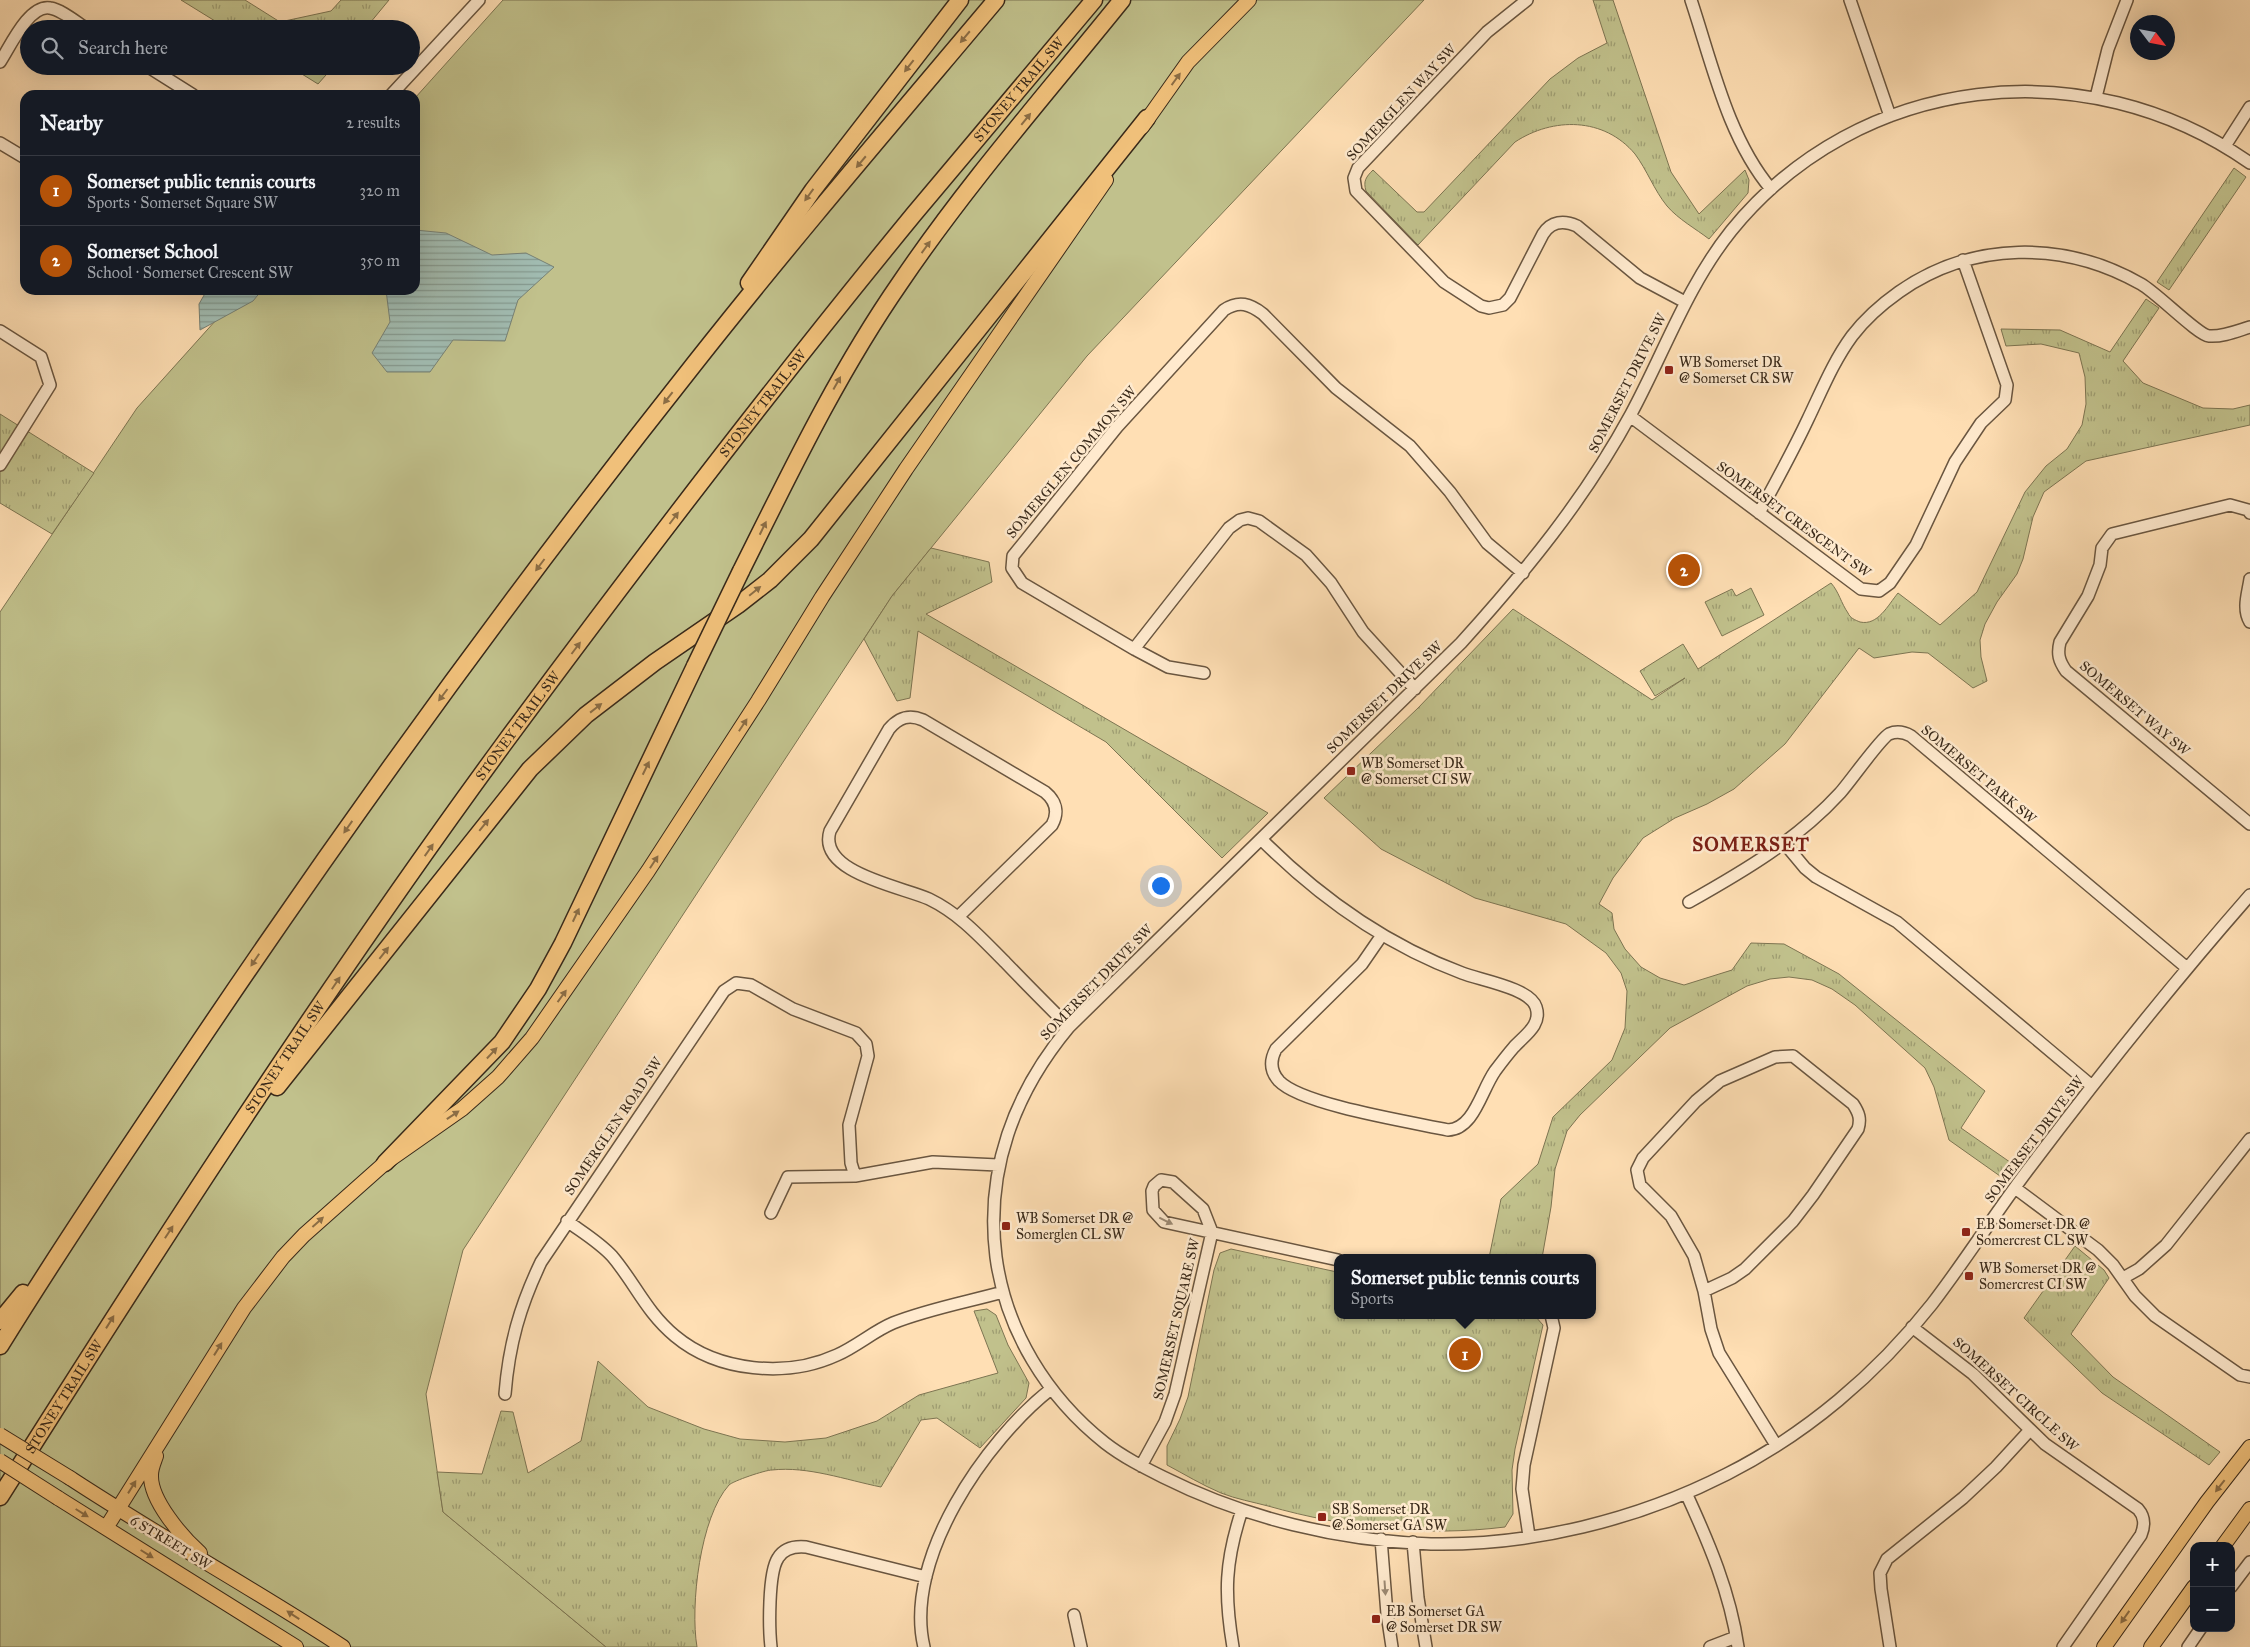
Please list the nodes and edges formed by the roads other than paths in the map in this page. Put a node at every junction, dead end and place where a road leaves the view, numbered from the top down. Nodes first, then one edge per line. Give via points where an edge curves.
1 (479, 0) edge
2 (960, 0) edge
3 (996, 0) edge
4 (1094, 0) edge
5 (1122, 0) edge
6 (1249, 0) edge
7 (1526, 0) edge
8 (1691, 0) edge
9 (1850, 0) edge
10 (2128, 0) edge
11 (27, 20) edge
12 (72, 20) edge
13 (20, 31) edge
14 (0, 62) edge
15 (420, 64) edge
16 (161, 75) edge
17 (410, 75) edge
18 (185, 90) edge
19 (396, 90) edge
20 (2096, 97) junction
21 (2250, 108) edge
22 (1890, 116) junction
23 (1147, 118) junction
24 (0, 143) edge
25 (2225, 146) junction
26 (20, 155) edge
27 (2250, 163) edge
28 (1771, 189) junction
29 (1963, 260) junction
30 (1685, 302) junction
31 (2250, 327) edge
32 (0, 331) edge
33 (698, 360) junction
34 (1630, 416) junction
35 (0, 466) edge
36 (1759, 513) junction
37 (2250, 513) edge
38 (1523, 573) junction
39 (2250, 579) edge
40 (2250, 622) edge
41 (1134, 649) junction
42 (1204, 673) dead end
43 (1415, 689) junction
44 (2250, 824) edge
45 (1261, 839) junction
46 (1785, 844) junction
47 (2250, 895) edge
48 (1689, 902) dead end
49 (958, 917) junction
50 (1382, 935) junction
51 (2187, 968) junction
52 (1069, 1027) junction
53 (2092, 1086) junction
54 (2250, 1139) edge
55 (385, 1163) junction
56 (998, 1165) junction
57 (211, 1169) junction
58 (855, 1176) junction
59 (2015, 1188) junction
60 (770, 1213) dead end
61 (566, 1221) junction
62 (1212, 1232) junction
63 (67, 1238) junction
64 (1334, 1259) edge
65 (2123, 1278) junction
66 (1704, 1291) junction
67 (1003, 1292) junction
68 (1552, 1319) edge
69 (0, 1321) edge
70 (1912, 1327) junction
71 (0, 1346) edge
72 (2250, 1377) edge
73 (1051, 1389) junction
74 (505, 1394) dead end
75 (173, 1421) junction
76 (2030, 1430) junction
77 (0, 1435) edge
78 (1776, 1445) junction
79 (2250, 1447) edge
80 (0, 1461) edge
81 (1141, 1466) junction
82 (1686, 1493) junction
83 (0, 1497) edge
84 (118, 1509) junction
85 (2250, 1509) edge
86 (1242, 1510) junction
87 (106, 1528) junction
88 (1529, 1536) junction
89 (1381, 1540) junction
90 (1413, 1542) junction
91 (2226, 1542) edge
92 (2250, 1562) edge
93 (219, 1570) junction
94 (926, 1577) junction
95 (2235, 1582) edge
96 (2193, 1587) edge
97 (1074, 1615) dead end
98 (2198, 1632) edge
99 (1737, 1642) edge
100 (296, 1647) edge
101 (344, 1647) edge
102 (771, 1647) edge
103 (924, 1647) edge
104 (1081, 1647) edge
105 (1233, 1647) edge
106 (1392, 1647) edge
107 (1426, 1647) edge
108 (1710, 1647) edge
109 (1890, 1647) edge
110 (2063, 1647) edge
111 (2104, 1647) edge
112 (2151, 1647) edge
113 (2188, 1647) edge

1 - 15 street
2 -> 33 highway via 813,190
3 -> 33 highway
57 -> 4 highway, STONEY TRAIL SW via 414,870 620,589 913,216
55 -> 5 highway, bridge via 502,1042 538,989 741,571 838,382 900,282
23 -> 6 main road via 1188,62
7 - 30 street, SOMERGLEN WAY SW via 1487,32 1358,168 1354,178 1356,191 1430,270 1481,306 1496,308 1510,298 1546,228 1561,222 1577,226 1640,278
8 - 28 street via 1735,131 1745,152
9 - 22 street
10 - 20 street via 2108,49
11 - 12 street via 40,8 51,8
13 - 14 street
16 - 18 street
17 - 19 street
20 - 22 street, SOMERSET DRIVE SW via 2050,91 1980,94 1933,102
20 - 25 street, SOMERSET DRIVE SW via 2156,114
21 - 25 street
22 - 28 street, SOMERSET DRIVE SW via 1814,155
55 -> 23 main road via 462,1109 498,1077 532,1038 648,871 906,469
57 -> 23 highway via 530,769 586,715 742,602 770,580 811,539
24 - 26 street
25 - 27 street, SOMERSET DRIVE SW
28 - 30 street, SOMERSET DRIVE SW via 1731,231 1704,268
29 - 31 street via 1988,254 2030,251 2084,259 2143,284 2206,335 2221,335
29 - 36 street via 1912,283 1888,300 1853,335 1834,363
29 - 36 street, SOMERSET CRESCENT SW via 2007,384 2006,395 1963,448 1916,545 1890,583 1879,591 1864,591
30 - 34 street, SOMERSET DRIVE SW
32 - 35 street via 41,357 50,385
33 -> 63 highway via 422,722 271,936
34 - 36 street, SOMERSET CRESCENT SW
34 - 38 street, SOMERSET DRIVE SW via 1571,510
37 - 44 street, SOMERSET WAY SW via 2230,505 2112,534 2102,548 2100,565 2088,596 2058,650 2066,670
38 - 41 street, SOMERGLEN COMMON SW via 1487,543 1450,492 1410,446 1336,388 1263,314 1249,305 1238,304 1224,310 1117,427 1013,556 1012,568 1022,583
38 - 43 street, SOMERSET DRIVE SW
39 - 40 street via 2246,606
41 - 42 street, SOMERGLEN COMMON SW via 1168,667
41 - 43 street via 1228,528 1248,518 1264,524 1306,555 1331,584 1363,632
43 - 45 street, SOMERSET DRIVE SW
45 - 50 street via 1313,888
45 - 52 street, SOMERSET DRIVE SW
46 - 48 street, SOMERSET PARK SW
46 - 51 street, SOMERSET PARK SW via 1834,800 1888,735 1906,733
46 - 53 street via 1816,877 1897,922
47 - 51 street, SOMERSET DRIVE SW
49 - 49 street via 929,899 866,877 837,860 828,844 830,831 890,729 905,717 923,720 1045,792 1055,804 1052,826
49 - 52 street
50 - 50 street via 1407,950 1462,973 1522,992 1534,1003 1538,1014 1534,1027 1505,1057 1469,1121 1461,1127 1448,1130 1318,1101 1280,1082 1272,1071 1276,1049 1362,964
51 - 53 street, SOMERSET DRIVE SW
52 - 56 street, SOMERSET DRIVE SW via 1041,1062 1022,1095
53 - 59 street, SOMERSET DRIVE SW
54 - 65 street via 2166,1245 2140,1269
75 -> 55 main road via 244,1308 283,1257
56 - 58 street via 933,1162
56 - 67 street, SOMERSET DRIVE SW via 994,1237
83 -> 57 highway, STONEY TRAIL SW
58 - 60 street via 788,1177
58 - 61 street, SOMERGLEN ROAD SW via 849,1125 867,1062 866,1044 856,1033 793,1009 751,985 736,983 724,991
59 - 65 street via 2098,1250
59 - 70 street, SOMERSET DRIVE SW
61 - 67 street via 611,1255 647,1307 676,1336 711,1357 736,1364 761,1368 807,1366 836,1356 894,1323
61 - 74 street, SOMERGLEN ROAD SW via 541,1262 518,1316
62 -> 62 street, SOMERSET SQUARE SW via 1204,1208 1173,1182 1161,1180 1154,1186 1153,1210 1160,1219 1169,1224
62 - 64 street, SOMERSET SQUARE SW
62 - 81 street, SOMERSET SQUARE SW via 1175,1394 1165,1422
63 - 69 highway
63 - 71 highway
65 - 72 street via 2145,1308 2161,1321 2240,1375
66 - 66 street via 1686,1240 1671,1216 1637,1180 1639,1164 1706,1091 1775,1057 1793,1056 1853,1104 1860,1121 1858,1129 1793,1221 1744,1269
66 - 78 street via 1710,1329 1719,1353
67 - 73 street, SOMERSET DRIVE SW via 1022,1343
68 - 88 street via 1554,1328 1524,1465 1522,1489
70 - 76 street, SOMERSET CIRCLE SW via 1973,1374
70 - 78 street, SOMERSET DRIVE SW via 1845,1394
73 - 81 street, SOMERSET DRIVE SW via 1082,1423
73 - 94 street via 1010,1426 976,1470 943,1529
84 -> 75 main road
75 - 93 main road via 152,1466 153,1489 174,1524
76 - 109 street via 1963,1498 1887,1559 1880,1581
76 - 110 street, SOMERSET CIRCLE SW via 2065,1460 2138,1509 2144,1521 2141,1535
77 - 84 main road, 6 STREET SW, bridge
78 - 82 street, SOMERSET DRIVE SW
79 -> 111 main road
80 -> 87 main road, 6 STREET SW, bridge
81 - 86 street, SOMERSET DRIVE SW
82 - 88 street, SOMERSET DRIVE SW via 1599,1522
82 - 99 street via 1713,1554 1730,1605
84 - 87 main road
84 - 93 main road, 6 STREET SW
85 - 91 main road
86 - 89 street, SOMERSET DRIVE SW via 1305,1528
86 - 105 street via 1228,1559 1227,1594
87 -> 100 main road, 6 STREET SW
88 - 90 street, SOMERSET DRIVE SW via 1430,1544
89 - 90 street, SOMERSET DRIVE SW
89 -> 106 street
90 - 107 street
92 - 95 street
101 -> 93 main road, 6 STREET SW
94 - 102 street via 806,1547 791,1548 774,1565 770,1603
94 - 103 street via 921,1601
96 - 112 main road
97 - 104 street
98 - 113 street
99 - 108 street

